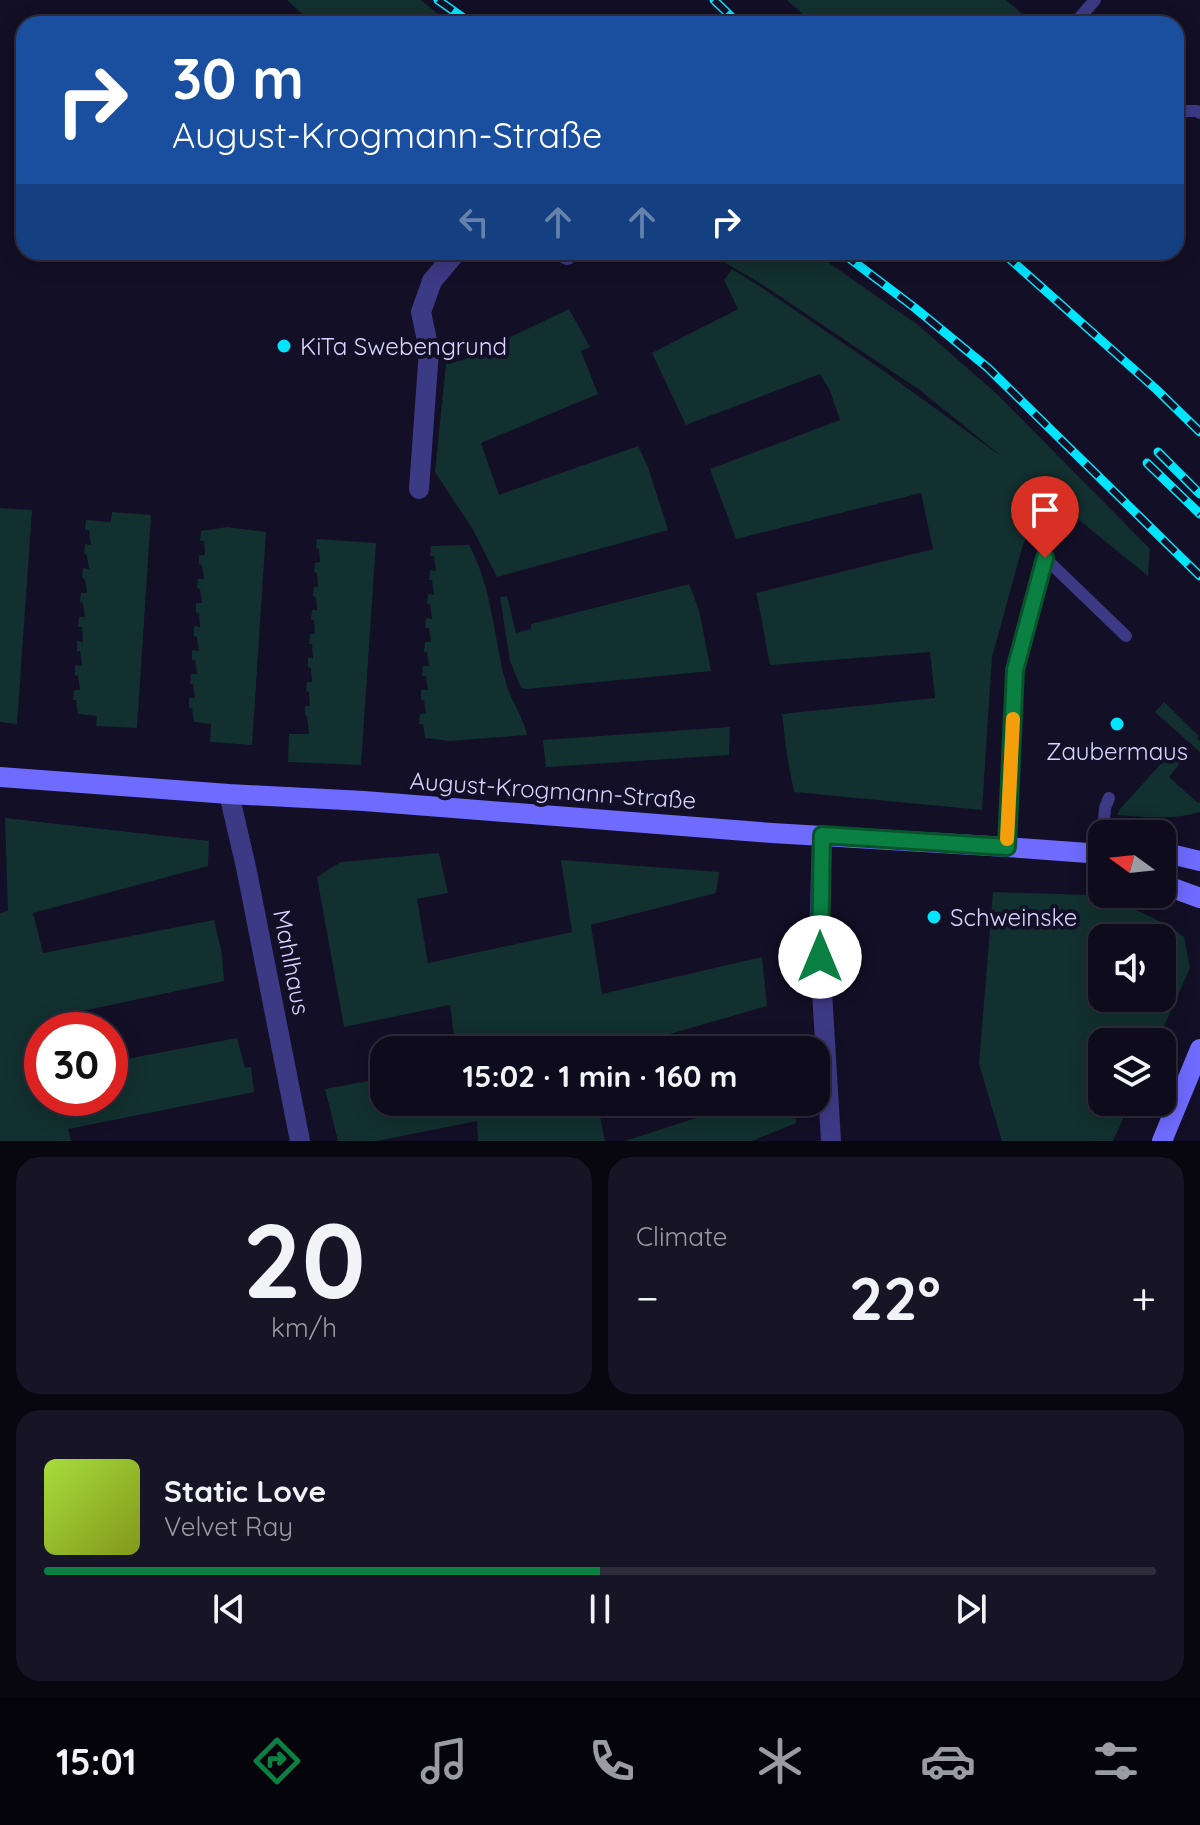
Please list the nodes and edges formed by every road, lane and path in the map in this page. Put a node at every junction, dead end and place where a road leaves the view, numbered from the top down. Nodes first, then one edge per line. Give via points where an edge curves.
1 (1095, 0) edge
2 (1081, 16) edge
3 (450, 260) edge
4 (419, 489) dead end
5 (1126, 636) dead end
6 (0, 777) edge
7 (229, 794) junction
8 (1109, 798) dead end
9 (1104, 820) edge
10 (822, 835) junction
11 (1007, 847) junction
12 (1088, 853) edge
13 (1176, 855) edge
14 (1200, 861) edge
15 (1176, 889) edge
16 (1200, 898) edge
17 (1200, 1049) edge
18 (300, 1141) edge
19 (831, 1141) edge
20 (1162, 1141) edge

1 - 2 lane
3 - 4 street via 432,281 421,312 429,350
5 - 11 lane via 1045,558 1015,670
6 - 7 main road, August-Krogmann-Straße
7 - 10 main road, August-Krogmann-Straße
7 - 18 street, Mahlhaus
8 - 9 lane
10 - 11 main road, August-Krogmann-Straße
10 - 19 street via 820,964
11 - 12 main road, August-Krogmann-Straße
13 - 14 main road
15 - 16 main road
17 - 20 main road

